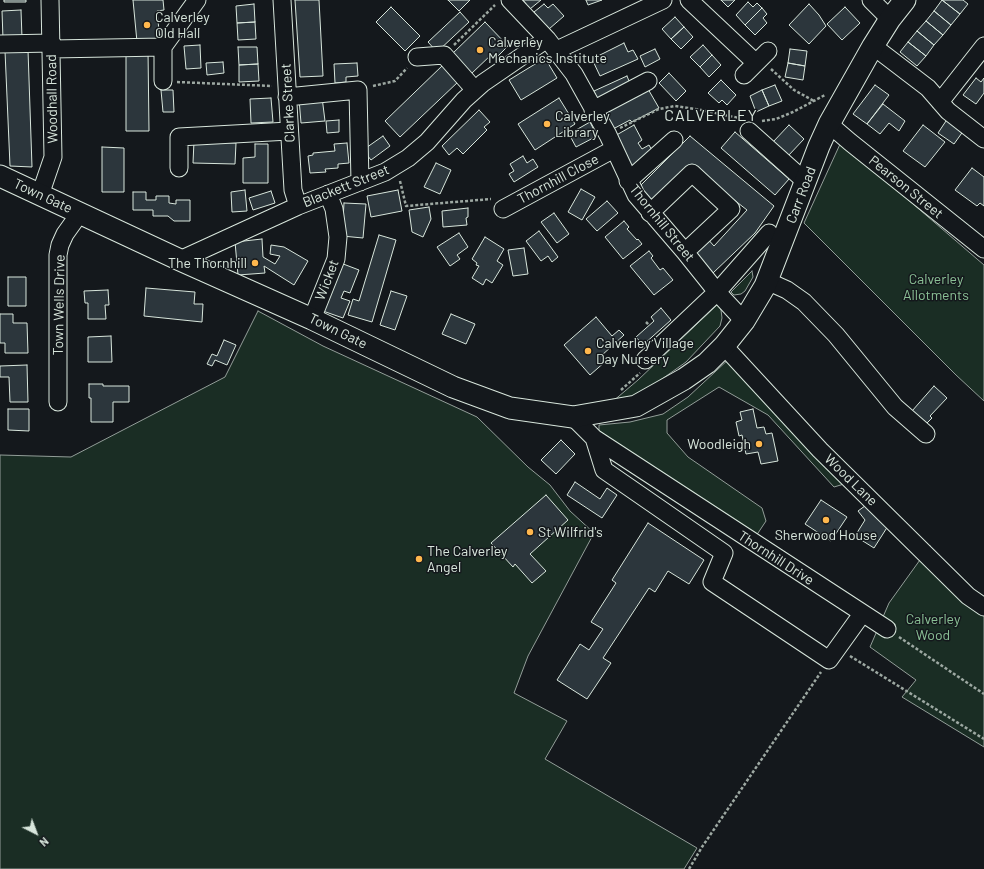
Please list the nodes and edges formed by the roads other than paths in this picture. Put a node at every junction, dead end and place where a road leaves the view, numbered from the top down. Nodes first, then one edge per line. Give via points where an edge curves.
1 (50, 0) edge
2 (197, 0) edge
3 (282, 0) edge
4 (510, 0) edge
5 (663, 0) edge
6 (689, 0) edge
7 (871, 0) edge
8 (906, 0) edge
9 (890, 19) junction
10 (0, 44) edge
11 (552, 44) junction
12 (52, 46) junction
13 (873, 46) junction
14 (984, 46) edge
15 (163, 47) junction
16 (768, 51) dead end
17 (417, 57) road end
18 (648, 81) dead end
19 (163, 82) road end
20 (475, 90) junction
21 (287, 92) junction
22 (940, 102) junction
23 (594, 110) junction
24 (750, 124) road end
25 (829, 124) junction
26 (289, 131) junction
27 (674, 140) dead end
28 (984, 140) edge
29 (611, 142) junction
30 (179, 168) dead end
31 (0, 176) edge
32 (628, 181) junction
33 (360, 182) junction
34 (806, 182) junction
35 (328, 194) junction
36 (40, 195) junction
37 (298, 206) junction
38 (503, 209) road end
39 (80, 213) junction
40 (650, 213) junction
41 (769, 234) dead end
42 (984, 249) edge
43 (685, 252) junction
44 (180, 260) junction
45 (767, 281) junction
46 (717, 292) junction
47 (312, 319) junction
48 (744, 321) junction
49 (724, 346) junction
50 (645, 360) road end
51 (684, 379) joint
52 (58, 402) dead end
53 (573, 417) junction
54 (926, 434) dead end
55 (594, 438) junction
56 (737, 532) junction
57 (724, 553) junction
58 (984, 607) edge
59 (862, 614) junction
60 (887, 629) road end

1 - 12 street, Woodhall Road
2 - 15 street
3 - 21 street, Clarke Street
4 - 11 street, Thornhill Street
5 - 11 street, Blackett Street
6 - 16 street via 750,69
7 - 9 street
8 - 9 main road, Carr Road
9 - 13 main road, Carr Road
10 - 12 street
11 - 20 street, Blackett Street
11 - 23 street, Thornhill Street via 574,74
12 - 15 street
12 - 36 street, Woodhall Road via 53,157
13 - 22 street via 928,88
13 - 25 main road, Carr Road
14 - 22 street
15 - 19 street
17 - 20 street via 444,55
18 - 23 street
20 - 33 street, Blackett Street via 427,142 408,158 386,172
21 - 26 street, Clarke Street
21 - 33 street via 358,90
22 - 28 street
23 - 29 street, Thornhill Street
24 - 34 street
25 - 34 main road, Carr Road
25 - 42 street, Pearson Street
26 - 30 street via 179,137
26 - 37 street, Clarke Street via 292,190
27 - 32 street
29 - 32 street, Thornhill Street
29 - 38 street, Thornhill Close
31 - 36 main road, Town Gate
32 - 40 street, Thornhill Street
33 - 35 street, Blackett Street
34 - 45 main road, Carr Road
35 - 37 street, Blackett Street
35 - 47 street, Wicket via 334,209 338,237 336,259
36 - 39 main road, Town Gate
37 - 44 street, Blackett Street
39 - 44 main road, Town Gate
39 - 52 street, Town Wells Drive via 65,234 58,255
40 - 43 street, Thornhill Street
40 - 43 street via 692,173 732,208
41 - 46 street, Carr Road
43 - 46 street, Thornhill Street
44 - 47 main road, Town Gate
45 - 48 main road, Carr Road
45 - 54 street via 787,290 804,302 836,335 895,407
46 - 48 street, Thornhill Street
46 - 50 street, Carr Road
47 - 53 main road, Town Gate via 453,388 510,408
48 - 49 main road, Carr Road
49 - 51 main road, Carr Road via 707,363
49 - 58 street, Wood Lane via 820,450 968,596
51 - 53 main road, Town Gate via 636,406
53 - 55 street, Thornhill Drive
55 - 56 street, Thornhill Drive
55 - 57 street via 604,470
56 - 57 street
56 - 59 street, Thornhill Drive
57 - 59 street via 712,582 829,660
59 - 60 street, Thornhill Drive

